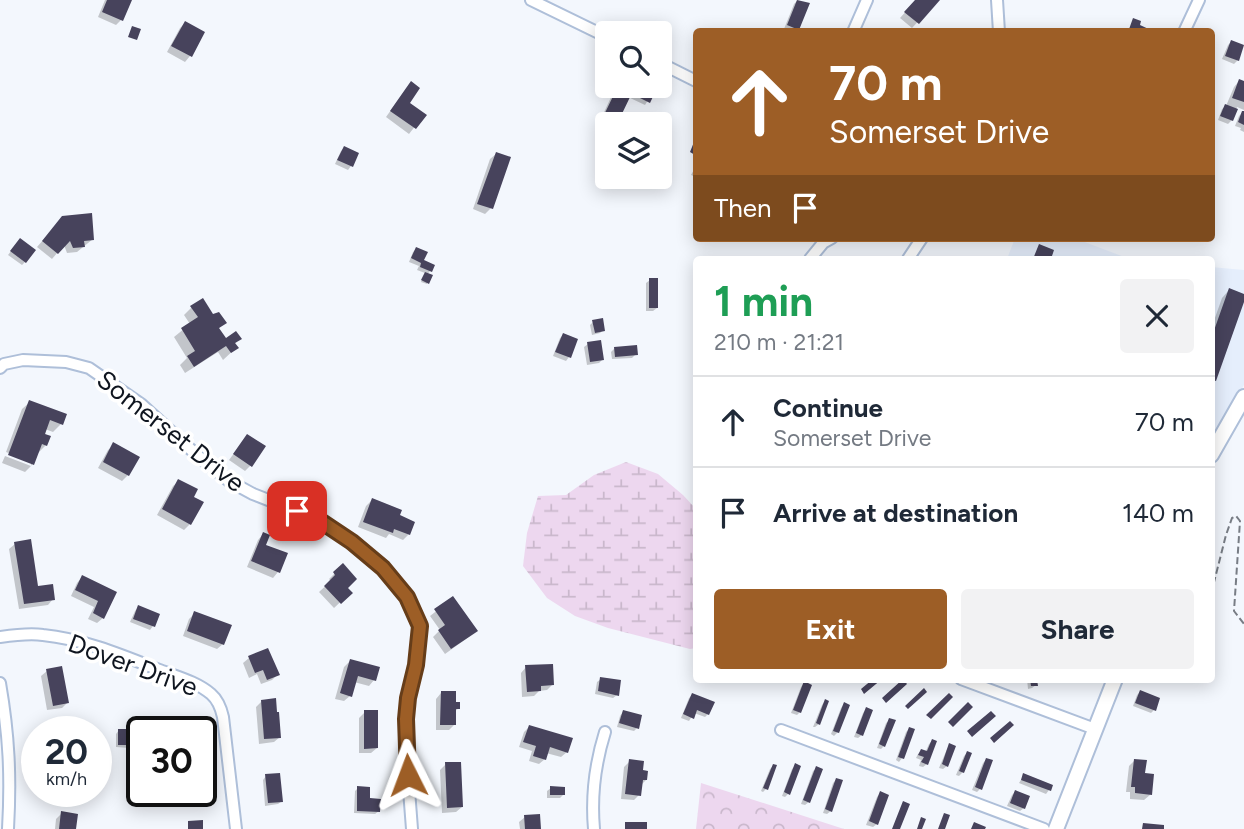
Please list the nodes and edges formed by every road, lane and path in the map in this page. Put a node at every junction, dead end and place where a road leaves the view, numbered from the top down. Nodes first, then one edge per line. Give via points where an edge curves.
1 (531, 0) edge
2 (867, 0) edge
3 (997, 0) edge
4 (1199, 0) edge
5 (855, 28) edge
6 (999, 28) edge
7 (1186, 28) edge
8 (595, 31) edge
9 (672, 69) edge
10 (693, 80) edge
11 (825, 242) edge
12 (812, 256) edge
13 (0, 368) edge
14 (1244, 397) edge
15 (1215, 448) edge
16 (1215, 578) edge
17 (1244, 624) edge
18 (0, 637) edge
19 (0, 683) edge
20 (972, 683) edge
21 (1113, 683) edge
22 (1095, 729) junction
23 (781, 730) dead end
24 (605, 732) dead end
25 (8, 829) edge
26 (236, 829) edge
27 (412, 829) edge
28 (594, 829) edge
29 (1044, 829) edge
30 (1056, 829) edge

1 - 8 street
2 - 5 street
3 - 6 street
4 - 7 street
9 - 10 street
11 - 12 street
13 - 27 street, Somerset Drive via 23,360 89,368 141,404 229,481 319,520 383,568 407,597 420,626 406,719
14 - 15 main road
16 - 17 path via 1232,518 1237,516 1234,611
18 - 26 street, Dover Drive via 45,635 93,646 210,693 223,717
19 - 25 street via 9,754
20 - 22 street
21 - 22 main road
22 - 30 main road
23 - 29 street
24 - 28 street via 597,756

